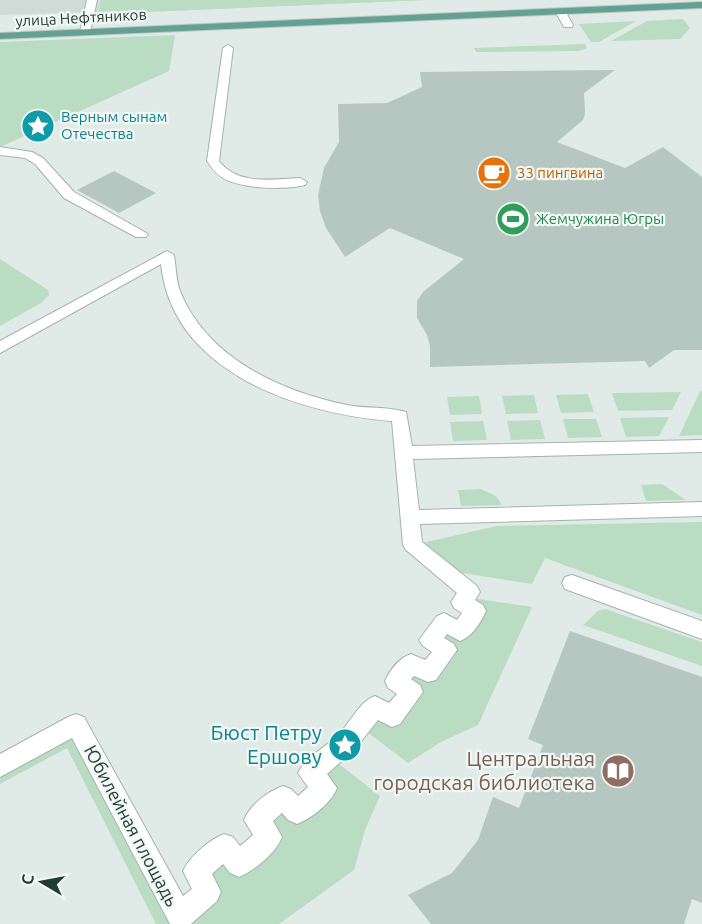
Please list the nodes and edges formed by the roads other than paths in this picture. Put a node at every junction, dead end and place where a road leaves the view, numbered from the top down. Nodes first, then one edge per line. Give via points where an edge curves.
1 (92, 0) edge
2 (702, 4) edge
3 (560, 11) junction
4 (568, 25) dead end
5 (229, 26) junction
6 (85, 32) junction
7 (0, 36) edge
8 (0, 151) edge
9 (300, 182) dead end
10 (141, 234) dead end
11 (0, 348) edge
12 (702, 446) edge
13 (404, 453) junction
14 (702, 509) edge
15 (410, 517) junction
16 (572, 583) dead end
17 (702, 630) edge
18 (0, 766) edge

1 - 6 street
2 - 3 main road, улица Нефтяников
3 - 4 street
3 - 5 main road, улица Нефтяников
5 - 6 main road, улица Нефтяников
5 - 9 street via 231,48 213,161 218,170 231,178
6 - 7 main road, улица Нефтяников
8 - 10 street via 28,155 39,161 69,195
11 - 13 street, Юбилейная площадь via 167,255 172,290 185,319 230,364 264,384 307,400 348,411 400,416
12 - 13 street
13 - 15 street, Юбилейная площадь
14 - 15 street
15 - 18 street, Юбилейная площадь via 413,545 470,592 461,602 476,611 460,632 444,622 430,640 446,650 428,673 411,663 396,681 412,692 392,717 375,706 346,742 310,773 325,788 297,812 283,797 256,820 270,837 239,864 224,846 196,871 208,892 180,916 76,724
16 - 17 street

